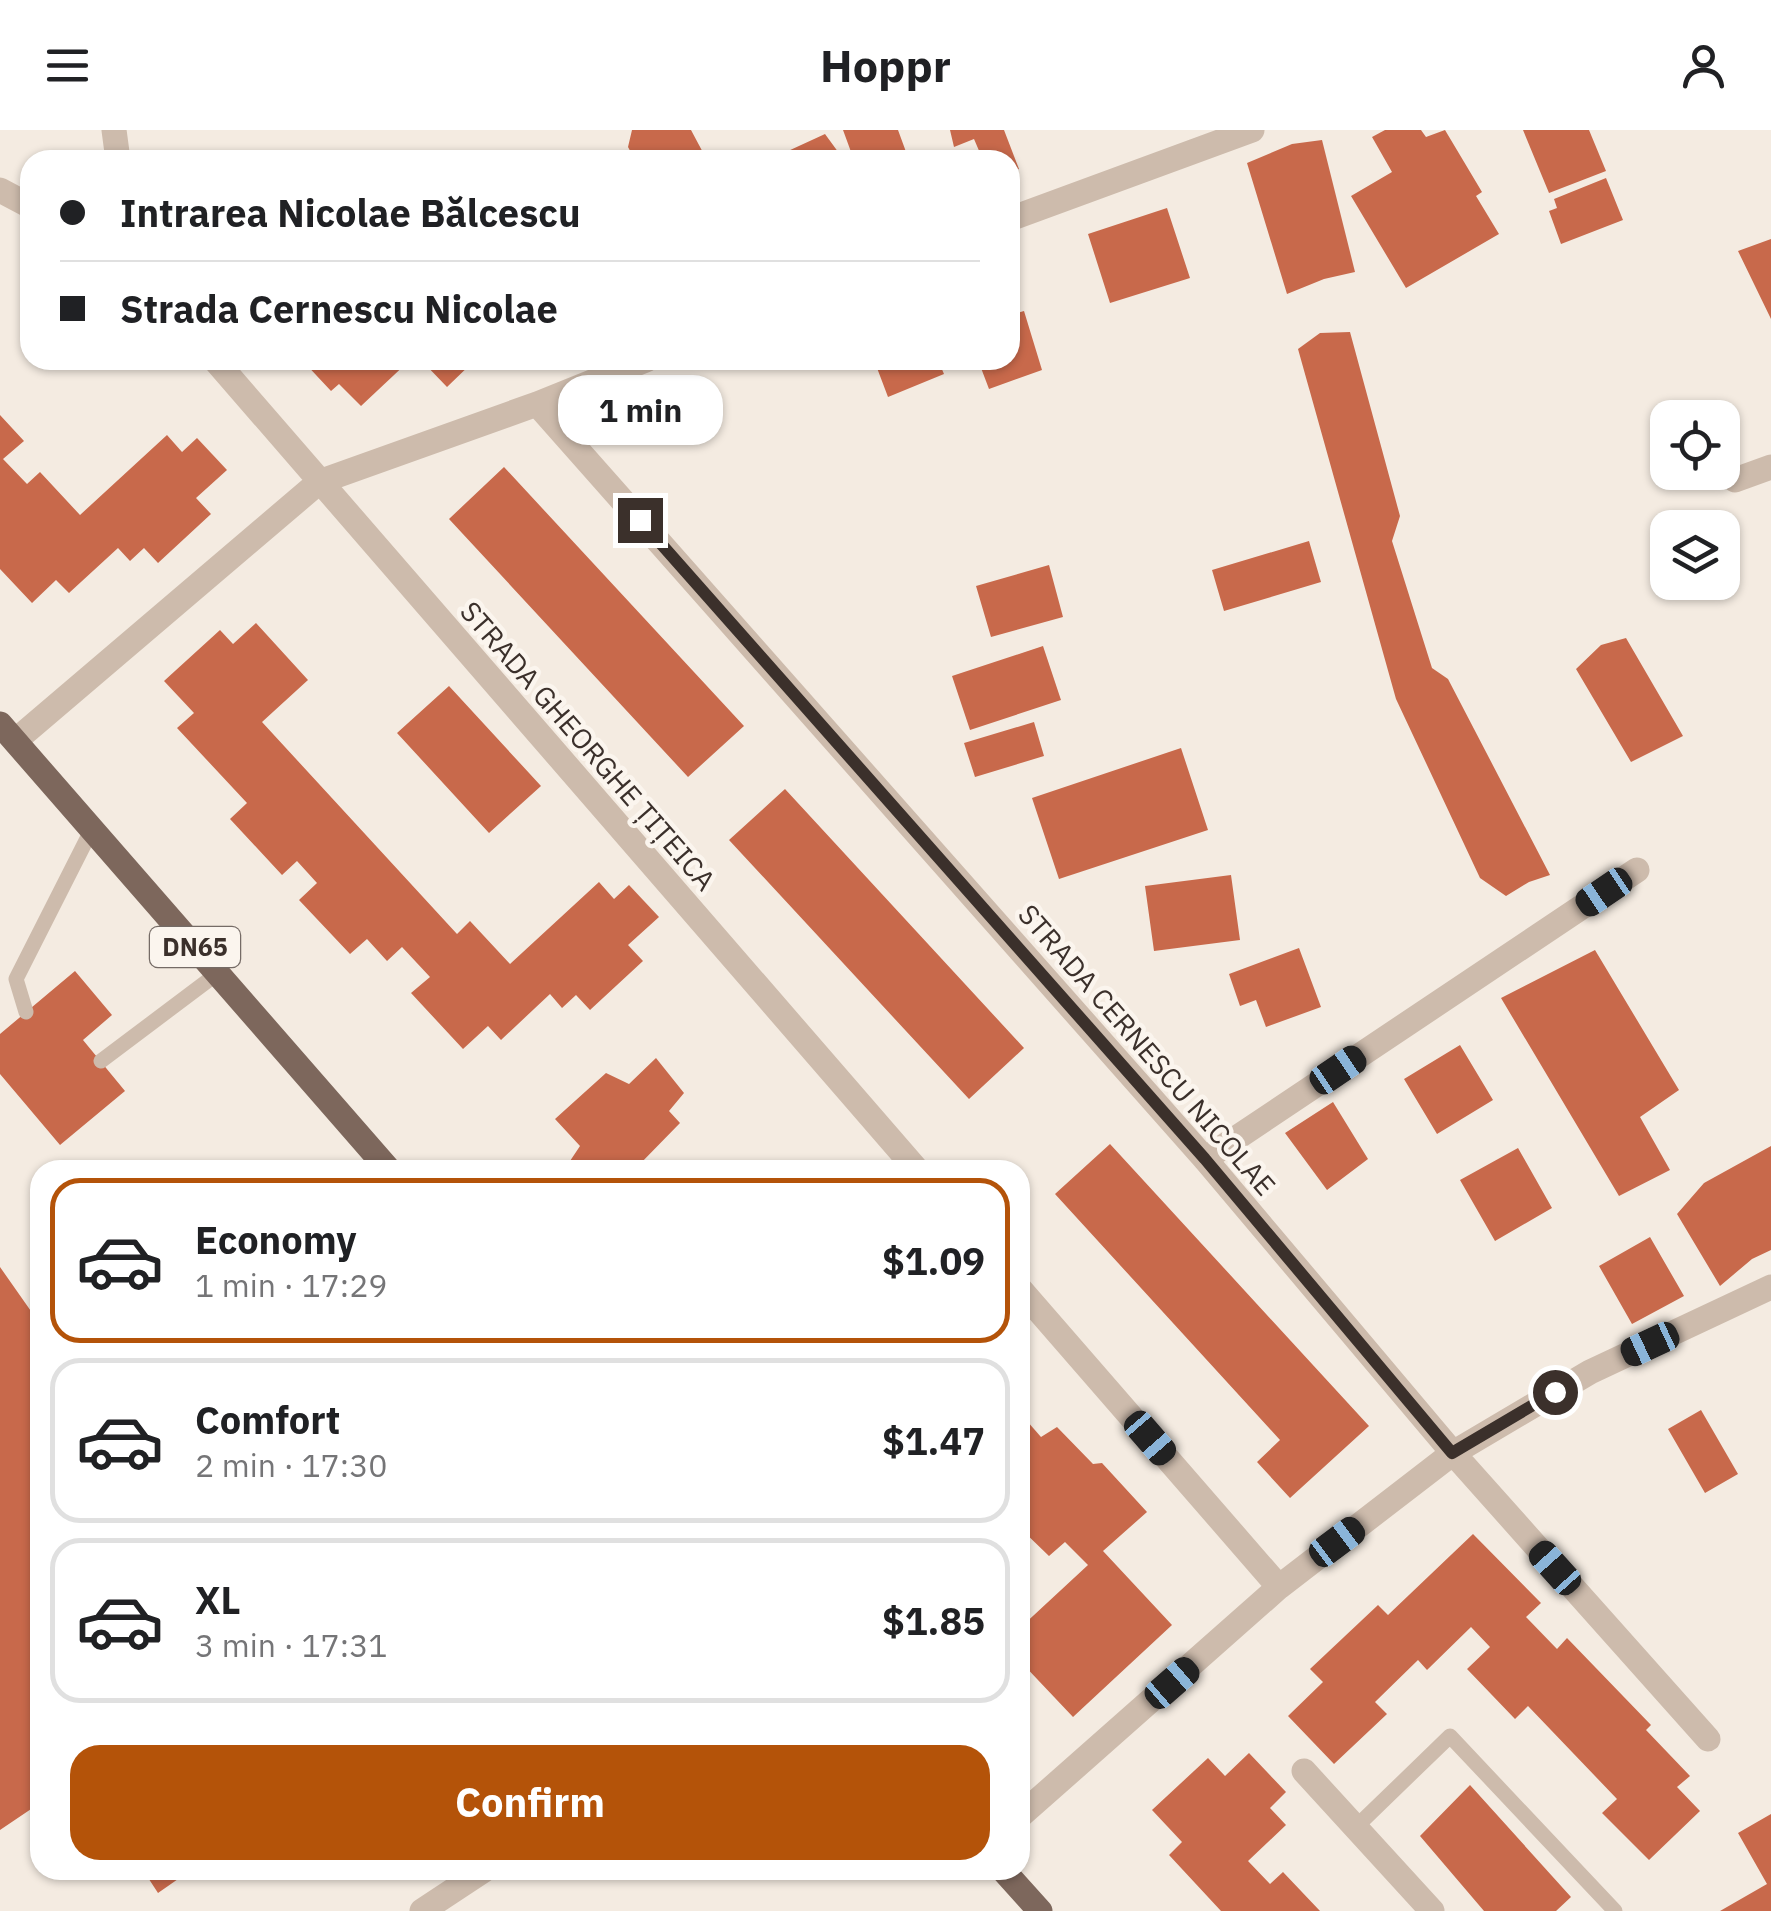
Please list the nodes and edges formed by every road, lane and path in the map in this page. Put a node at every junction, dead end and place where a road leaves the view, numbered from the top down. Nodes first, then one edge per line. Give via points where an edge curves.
1 (1252, 130) edge
2 (1020, 215) edge
3 (224, 370) edge
4 (621, 370) edge
5 (537, 404) junction
6 (1771, 467) edge
7 (1740, 478) edge
8 (319, 482) junction
9 (8, 733) edge
10 (92, 829) junction
11 (1637, 870) dead end
12 (218, 973) junction
13 (26, 1012) dead end
14 (101, 1061) dead end
15 (1205, 1159) junction
16 (380, 1160) edge
17 (907, 1160) edge
18 (1771, 1287) edge
19 (1030, 1301) edge
20 (1452, 1453) junction
21 (1279, 1587) junction
22 (1708, 1740) dead end
23 (1304, 1770) dead end
24 (1030, 1807) edge
25 (1356, 1827) junction
26 (469, 1880) edge
27 (1013, 1880) edge
28 (422, 1911) edge
29 (1040, 1911) edge
30 (1432, 1911) edge
31 (1614, 1911) edge

1 - 2 street
3 - 8 street, STRADA GHEORGHE ȚIȚEICA
4 - 5 street
5 - 8 street
5 - 15 street, STRADA CERNESCU NICOLAE
6 - 7 street
8 - 9 street
8 - 17 street, STRADA GHEORGHE ȚIȚEICA
9 - 10 main road, DN65
10 - 12 main road, DN65
10 - 13 lane via 16,979
11 - 15 street
12 - 14 lane
12 - 16 main road, DN65
15 - 20 street, STRADA CERNESCU NICOLAE
18 - 20 street via 1590,1372
19 - 21 street
20 - 21 street
20 - 22 street, STRADA CERNESCU NICOLAE
21 - 24 street
23 - 25 street
25 - 30 street
25 - 31 lane via 1450,1736
26 - 28 street
27 - 29 main road

